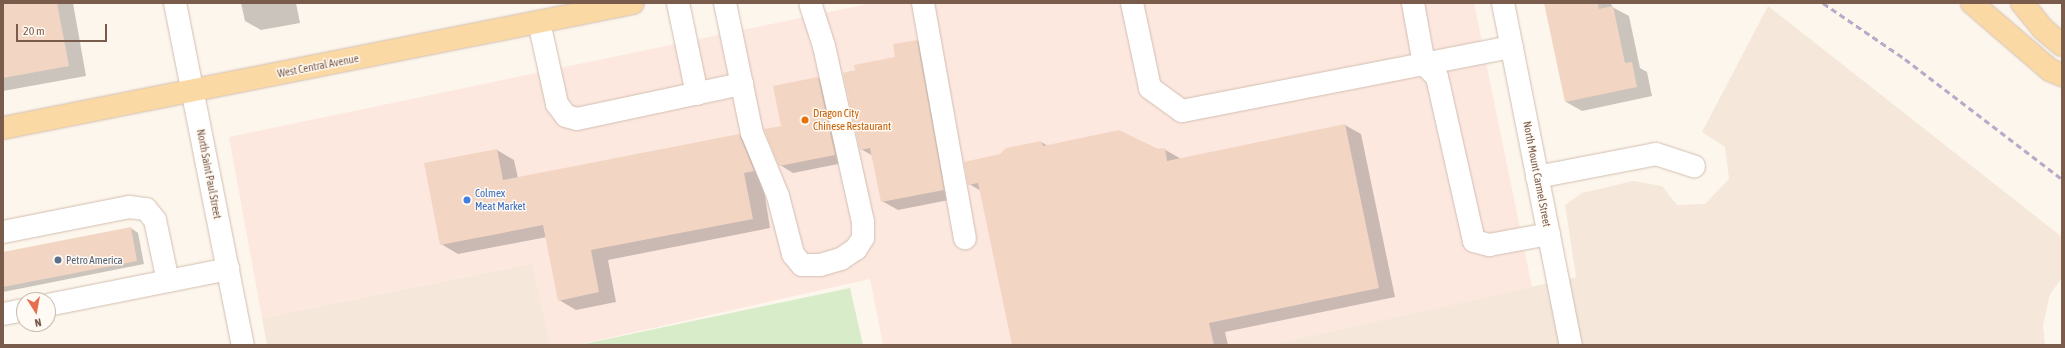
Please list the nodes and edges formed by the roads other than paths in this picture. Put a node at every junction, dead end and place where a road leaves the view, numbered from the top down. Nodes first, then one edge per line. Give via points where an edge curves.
1 (175, 3) edge
2 (629, 3) edge
3 (678, 3) edge
4 (724, 3) edge
5 (810, 3) edge
6 (923, 3) edge
7 (1132, 3) edge
8 (1412, 3) edge
9 (1503, 3) edge
10 (1972, 3) edge
11 (2022, 3) edge
12 (539, 22) junction
13 (2062, 45) edge
14 (1512, 47) junction
15 (1424, 64) junction
16 (2062, 75) edge
17 (742, 84) junction
18 (193, 91) junction
19 (697, 94) junction
20 (3, 128) edge
21 (1694, 166) dead end
22 (1537, 177) junction
23 (3, 232) edge
24 (1549, 234) junction
25 (965, 238) dead end
26 (228, 269) junction
27 (168, 281) junction
28 (56, 303) edge
29 (16, 312) edge
30 (3, 314) edge
31 (243, 345) edge
32 (1571, 345) edge

1 - 18 street, North Saint Paul Street
2 - 12 main road, West Central Avenue
3 - 19 street
4 - 17 street
5 - 17 street via 824,46 863,222 863,238 856,249 841,259 820,265 802,265 793,254 778,196 752,133
6 - 25 street
7 - 15 street via 1150,88 1182,111
8 - 15 street
9 - 14 street, North Mount Carmel Street
10 - 16 main road via 2050,70
11 - 13 main road via 2043,29
12 - 18 main road, West Central Avenue
12 - 19 street via 557,104 566,116 577,119
14 - 15 street
14 - 22 street, North Mount Carmel Street
15 - 24 street via 1437,77 1474,240 1490,245
17 - 19 street
18 - 20 main road, West Central Avenue
18 - 26 street, North Saint Paul Street
21 - 22 street via 1656,154
22 - 24 street, North Mount Carmel Street
23 - 27 street via 129,207 146,209 154,220
24 - 32 street, North Mount Carmel Street
26 - 27 street
26 - 31 street, North Saint Paul Street
27 - 28 street
29 - 30 street

